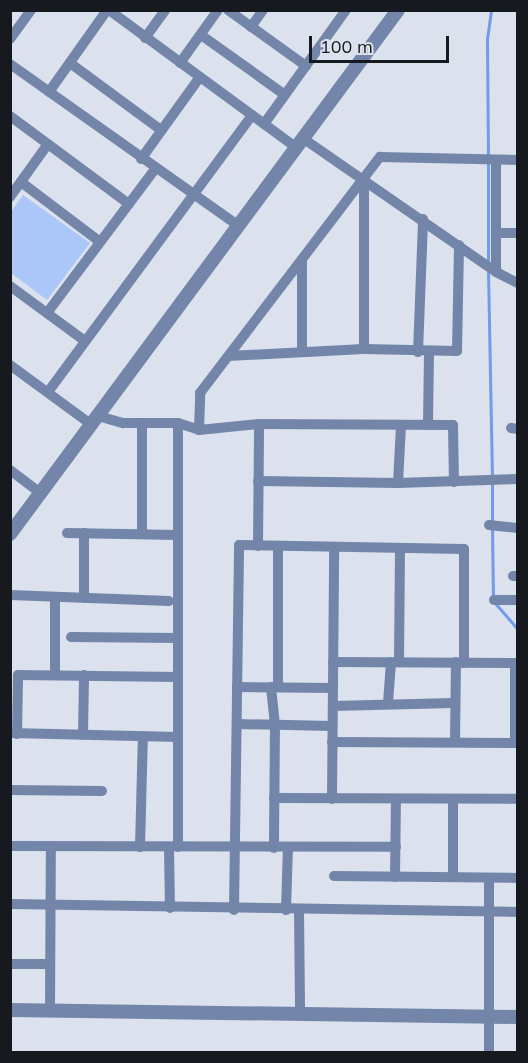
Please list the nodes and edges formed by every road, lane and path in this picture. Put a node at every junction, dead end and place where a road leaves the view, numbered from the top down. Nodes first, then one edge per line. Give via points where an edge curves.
1 (31, 10) edge
2 (108, 10) edge
3 (165, 10) edge
4 (218, 10) edge
5 (228, 10) edge
6 (263, 10) edge
7 (398, 10) edge
8 (340, 13) edge
9 (251, 27) junction
10 (201, 35) junction
11 (145, 38) junction
12 (10, 39) edge
13 (70, 63) junction
14 (180, 63) junction
15 (306, 66) junction
16 (13, 70) edge
17 (200, 77) junction
18 (49, 92) junction
19 (285, 95) junction
20 (252, 115) junction
21 (10, 116) edge
22 (264, 124) junction
23 (161, 130) junction
24 (301, 143) junction
25 (48, 144) junction
26 (141, 159) junction
27 (491, 159) junction
28 (518, 160) edge
29 (156, 169) junction
30 (21, 182) junction
31 (364, 182) junction
32 (193, 195) junction
33 (10, 197) edge
34 (129, 204) junction
35 (423, 219) junction
36 (239, 226) junction
37 (495, 233) junction
38 (518, 233) edge
39 (100, 242) junction
40 (459, 244) junction
41 (302, 260) junction
42 (496, 272) junction
43 (518, 282) edge
44 (10, 286) edge
45 (47, 313) junction
46 (86, 341) junction
47 (364, 349) junction
48 (302, 351) junction
49 (423, 352) junction
50 (229, 356) junction
51 (10, 365) edge
52 (48, 392) junction
53 (95, 421) junction
54 (142, 423) junction
55 (178, 423) junction
56 (259, 424) junction
57 (401, 425) junction
58 (428, 425) junction
59 (199, 430) junction
60 (10, 470) edge
61 (518, 479) edge
62 (258, 481) junction
63 (454, 482) junction
64 (398, 483) junction
65 (42, 493) junction
66 (489, 525) dead end
67 (518, 528) edge
68 (67, 533) dead end
69 (84, 533) junction
70 (10, 534) edge
71 (142, 534) junction
72 (178, 535) junction
73 (258, 546) junction
74 (278, 546) junction
75 (334, 547) junction
76 (400, 548) junction
77 (10, 595) edge
78 (55, 597) junction
79 (84, 598) junction
80 (494, 600) dead end
81 (518, 600) edge
82 (169, 601) dead end
83 (71, 637) dead end
84 (178, 639) junction
85 (333, 662) junction
86 (395, 662) junction
87 (460, 662) junction
88 (516, 663) edge
89 (55, 675) junction
90 (84, 675) junction
91 (178, 677) junction
92 (237, 687) junction
93 (274, 687) junction
94 (333, 688) junction
95 (388, 703) junction
96 (454, 703) junction
97 (333, 706) junction
98 (237, 724) junction
99 (275, 725) junction
100 (332, 726) junction
101 (14, 733) edge
102 (83, 735) junction
103 (143, 736) junction
104 (178, 737) junction
105 (332, 742) junction
106 (455, 742) junction
107 (516, 742) edge
108 (10, 790) edge
109 (102, 791) dead end
110 (274, 798) junction
111 (332, 799) junction
112 (396, 799) junction
113 (453, 799) junction
114 (518, 799) edge
115 (10, 846) edge
116 (51, 846) junction
117 (140, 847) junction
118 (173, 847) junction
119 (396, 847) junction
120 (235, 848) junction
121 (274, 848) junction
122 (288, 848) junction
123 (334, 876) dead end
124 (396, 877) junction
125 (453, 877) junction
126 (489, 878) junction
127 (518, 878) edge
128 (10, 904) edge
129 (51, 904) junction
130 (170, 908) junction
131 (234, 910) junction
132 (286, 910) junction
133 (298, 910) junction
134 (489, 912) junction
135 (518, 912) edge
136 (10, 964) edge
137 (50, 964) junction
138 (10, 1011) edge
139 (50, 1011) junction
140 (300, 1014) junction
141 (489, 1016) junction
142 (518, 1017) edge
143 (489, 1053) edge

1 - 12 street
2 - 11 street
2 - 13 street
3 - 11 street
4 - 10 street
5 - 9 street
6 - 9 street
7 - 24 street
8 - 15 street
9 - 15 street
10 - 14 street
10 - 19 street
11 - 14 street
13 - 18 street
13 - 23 street
14 - 17 street
15 - 19 street
16 - 18 street
17 - 20 street
17 - 23 street
18 - 26 street
19 - 22 street
20 - 22 street
20 - 32 street
21 - 25 street
22 - 24 street
23 - 26 street
24 - 31 street
24 - 36 street
25 - 30 street
25 - 34 street
26 - 29 street
27 - 28 street
27 - 31 street via 380,157
27 - 37 street
29 - 32 street
29 - 34 street
30 - 33 street
30 - 39 street
31 - 35 street
31 - 41 street
31 - 47 street
32 - 36 street
32 - 46 street
34 - 39 street
35 - 40 street
35 - 49 street
36 - 53 street
37 - 38 street
37 - 42 street
39 - 45 street
40 - 42 street
40 - 49 street via 457,351
41 - 48 street
41 - 50 street
42 - 43 street
44 - 45 street
45 - 46 street
46 - 52 street
47 - 48 street
47 - 49 street
48 - 50 street
49 - 58 street
50 - 59 street via 200,393
51 - 52 street
52 - 53 street
53 - 54 street
53 - 65 street
54 - 55 street
54 - 71 street
55 - 59 street
55 - 72 street
56 - 57 street
56 - 59 street
56 - 62 street
57 - 58 street
57 - 64 street
58 - 63 street via 453,425
60 - 65 street
61 - 63 street
62 - 64 street
62 - 73 street
63 - 64 street
65 - 70 street
66 - 67 street
68 - 69 street
69 - 71 street
69 - 79 street
71 - 72 street
72 - 84 street
73 - 74 street
73 - 92 street via 239,545
74 - 75 street
74 - 93 street
75 - 76 street
75 - 85 street
76 - 86 street
76 - 87 street via 464,549
77 - 78 street
78 - 79 street
78 - 89 street
79 - 82 street
80 - 81 street
83 - 84 street
84 - 91 street
85 - 86 street
85 - 94 street
86 - 87 street
86 - 95 street
87 - 88 street
87 - 96 street
88 - 107 street
89 - 90 street
89 - 101 street via 18,675
90 - 91 street
90 - 102 street
91 - 104 street
92 - 93 street
92 - 98 street
93 - 94 street
93 - 99 street
94 - 97 street
95 - 96 street
95 - 97 street
96 - 106 street
97 - 100 street
98 - 99 street
98 - 120 street
99 - 100 street
99 - 110 street
100 - 105 street
101 - 102 street
102 - 103 street
103 - 104 street
103 - 117 street
104 - 118 street
105 - 106 street
105 - 111 street
106 - 107 street
108 - 109 street
110 - 111 street
110 - 121 street
111 - 112 street
112 - 113 street
112 - 119 street
113 - 114 street
113 - 125 street
115 - 116 street
116 - 117 street
116 - 129 street
117 - 118 street
118 - 120 street
118 - 130 street
119 - 122 street
119 - 124 street
120 - 121 street
120 - 131 street
121 - 122 street
122 - 132 street
123 - 124 street
124 - 125 street
125 - 126 street
126 - 127 street
126 - 134 street
128 - 129 street
129 - 130 street
129 - 137 street
130 - 131 street
131 - 132 street
132 - 133 street
133 - 134 street
133 - 140 street
134 - 135 street
134 - 141 street
136 - 137 street
137 - 139 street
138 - 139 street
139 - 140 street
140 - 141 street
141 - 142 street
141 - 143 street

